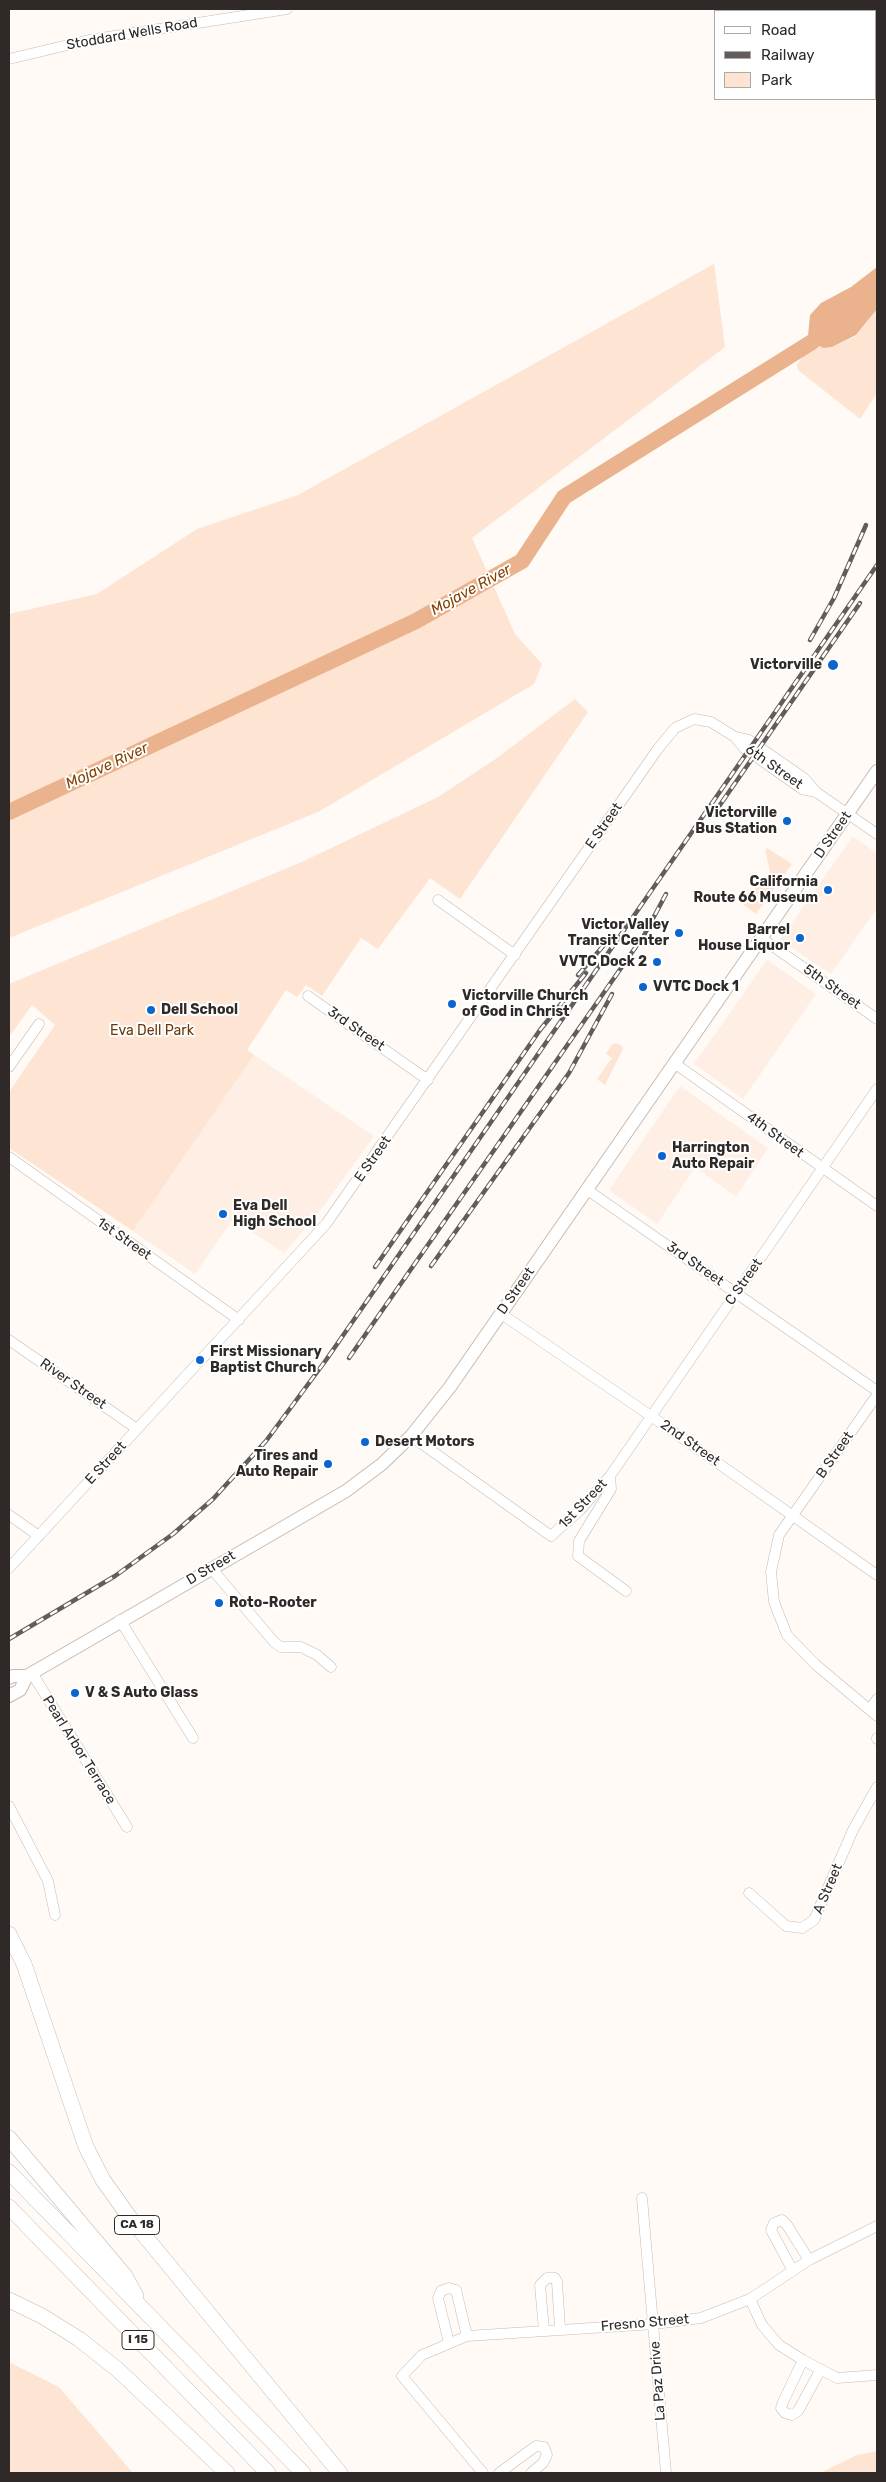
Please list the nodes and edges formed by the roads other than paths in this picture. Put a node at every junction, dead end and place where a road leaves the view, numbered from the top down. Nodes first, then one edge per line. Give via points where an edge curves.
1 (286, 9) edge
2 (9, 59) edge
3 (694, 719) joint
4 (877, 771) edge
5 (848, 814) junction
6 (877, 834) edge
7 (438, 900) dead end
8 (761, 938) junction
9 (515, 955) junction
10 (308, 996) dead end
11 (877, 1019) edge
12 (39, 1024) dead end
13 (674, 1063) junction
14 (9, 1067) edge
15 (428, 1080) junction
16 (877, 1089) edge
17 (9, 1158) edge
18 (822, 1168) junction
19 (586, 1189) junction
20 (877, 1206) edge
21 (736, 1293) junction
22 (500, 1313) junction
23 (239, 1320) junction
24 (9, 1340) edge
25 (877, 1393) edge
26 (651, 1416) junction
27 (137, 1428) junction
28 (411, 1436) junction
29 (610, 1476) junction
30 (9, 1515) edge
31 (794, 1516) junction
32 (39, 1536) junction
33 (9, 1568) edge
34 (211, 1568) junction
35 (877, 1575) edge
36 (626, 1591) dead end
37 (120, 1620) junction
38 (331, 1668) dead end
39 (29, 1674) junction
40 (9, 1678) edge
41 (9, 1696) edge
42 (877, 1698) edge
43 (874, 1713) edge
44 (193, 1738) dead end
45 (877, 1787) edge
46 (9, 1806) edge
47 (127, 1827) dead end
48 (749, 1893) dead end
49 (55, 1915) dead end
50 (9, 1934) edge
51 (9, 2138) edge
52 (9, 2172) edge
53 (642, 2198) dead end
54 (9, 2207) edge
55 (877, 2226) edge
56 (809, 2260) junction
57 (793, 2271) junction
58 (750, 2299) junction
59 (9, 2300) edge
60 (144, 2310) junction
61 (654, 2324) junction
62 (560, 2329) junction
63 (544, 2330) junction
64 (467, 2336) junction
65 (449, 2343) junction
66 (803, 2360) junction
67 (821, 2369) junction
68 (877, 2375) edge
69 (227, 2473) edge
70 (268, 2473) edge
71 (303, 2473) edge
72 (340, 2473) edge
73 (483, 2473) edge
74 (499, 2473) edge
75 (531, 2473) edge
76 (666, 2473) edge

1 - 2 street, Stoddard Wells Road via 89,40
3 - 5 street, 6th Street via 711,722 735,737 749,740
3 - 9 street, E Street via 679,725 667,737
4 - 5 main road, D Street
5 - 6 street, 6th Street
5 - 8 main road, D Street
7 - 9 street
8 - 11 street, 5th Street
8 - 13 main road, D Street
9 - 15 street, E Street
10 - 15 street, 3rd Street
12 - 14 street
13 - 18 street, 4th Street
13 - 19 main road, D Street
15 - 23 street, E Street via 326,1224
16 - 18 street, C Street
17 - 23 street, 1st Street
18 - 20 street, 4th Street
18 - 21 street, C Street
19 - 21 street, 3rd Street
19 - 22 main road, D Street
21 - 25 street, 3rd Street
21 - 26 street, C Street
22 - 26 street, 2nd Street
22 - 28 main road, D Street via 450,1387
23 - 27 street, E Street
24 - 27 street, River Street
25 - 31 street, B Street
26 - 29 street, C Street
26 - 31 street, 2nd Street
27 - 32 street, E Street
28 - 29 street, 1st Street via 551,1536
28 - 34 main road, D Street via 382,1464 346,1491
29 - 36 street, 1st Street via 611,1489 579,1541 578,1556
30 - 32 street
31 - 35 street, 2nd Street
31 - 43 street, B Street via 779,1535 771,1572 774,1602 787,1635 815,1664
32 - 33 street, E Street
34 - 37 main road, D Street
34 - 38 street via 275,1643 281,1647 301,1647 317,1655
37 - 39 main road, D Street
37 - 44 street
39 - 40 main road, D Street
39 - 41 main road, D Street via 20,1690
39 - 47 street, Pearl Arbor Terrace
42 - 43 street
45 - 48 street, A Street via 853,1830 814,1920 802,1928 786,1926
46 - 49 street via 48,1881
50 - 72 highway, CA 18 via 24,1964 86,2146 103,2180 136,2225
51 - 60 highway via 126,2276
52 - 60 highway, I 15
53 - 61 street, La Paz Drive
54 - 70 highway, I 15
55 - 56 street, Fresno Street
56 - 57 street, Fresno Street
56 - 57 street via 787,2225 782,2220 774,2223 771,2230
57 - 58 street, Fresno Street
58 - 61 street, Fresno Street via 701,2318
58 - 66 street via 762,2325 779,2345
59 - 69 highway via 79,2339 116,2369
60 - 71 highway, I 15
61 - 62 street, Fresno Street
61 - 76 street, La Paz Drive
62 - 63 street, Fresno Street
62 - 63 street via 557,2282 555,2278 547,2278 540,2285
63 - 64 street, Fresno Street
64 - 65 street, Fresno Street
64 - 65 street via 456,2290 441,2291 438,2298
65 - 73 street, Fresno Street via 422,2355 402,2376
66 - 67 street
66 - 67 street via 782,2402 781,2408 785,2413 798,2411
67 - 68 street via 837,2378
74 - 75 street via 536,2446 544,2447 547,2455

